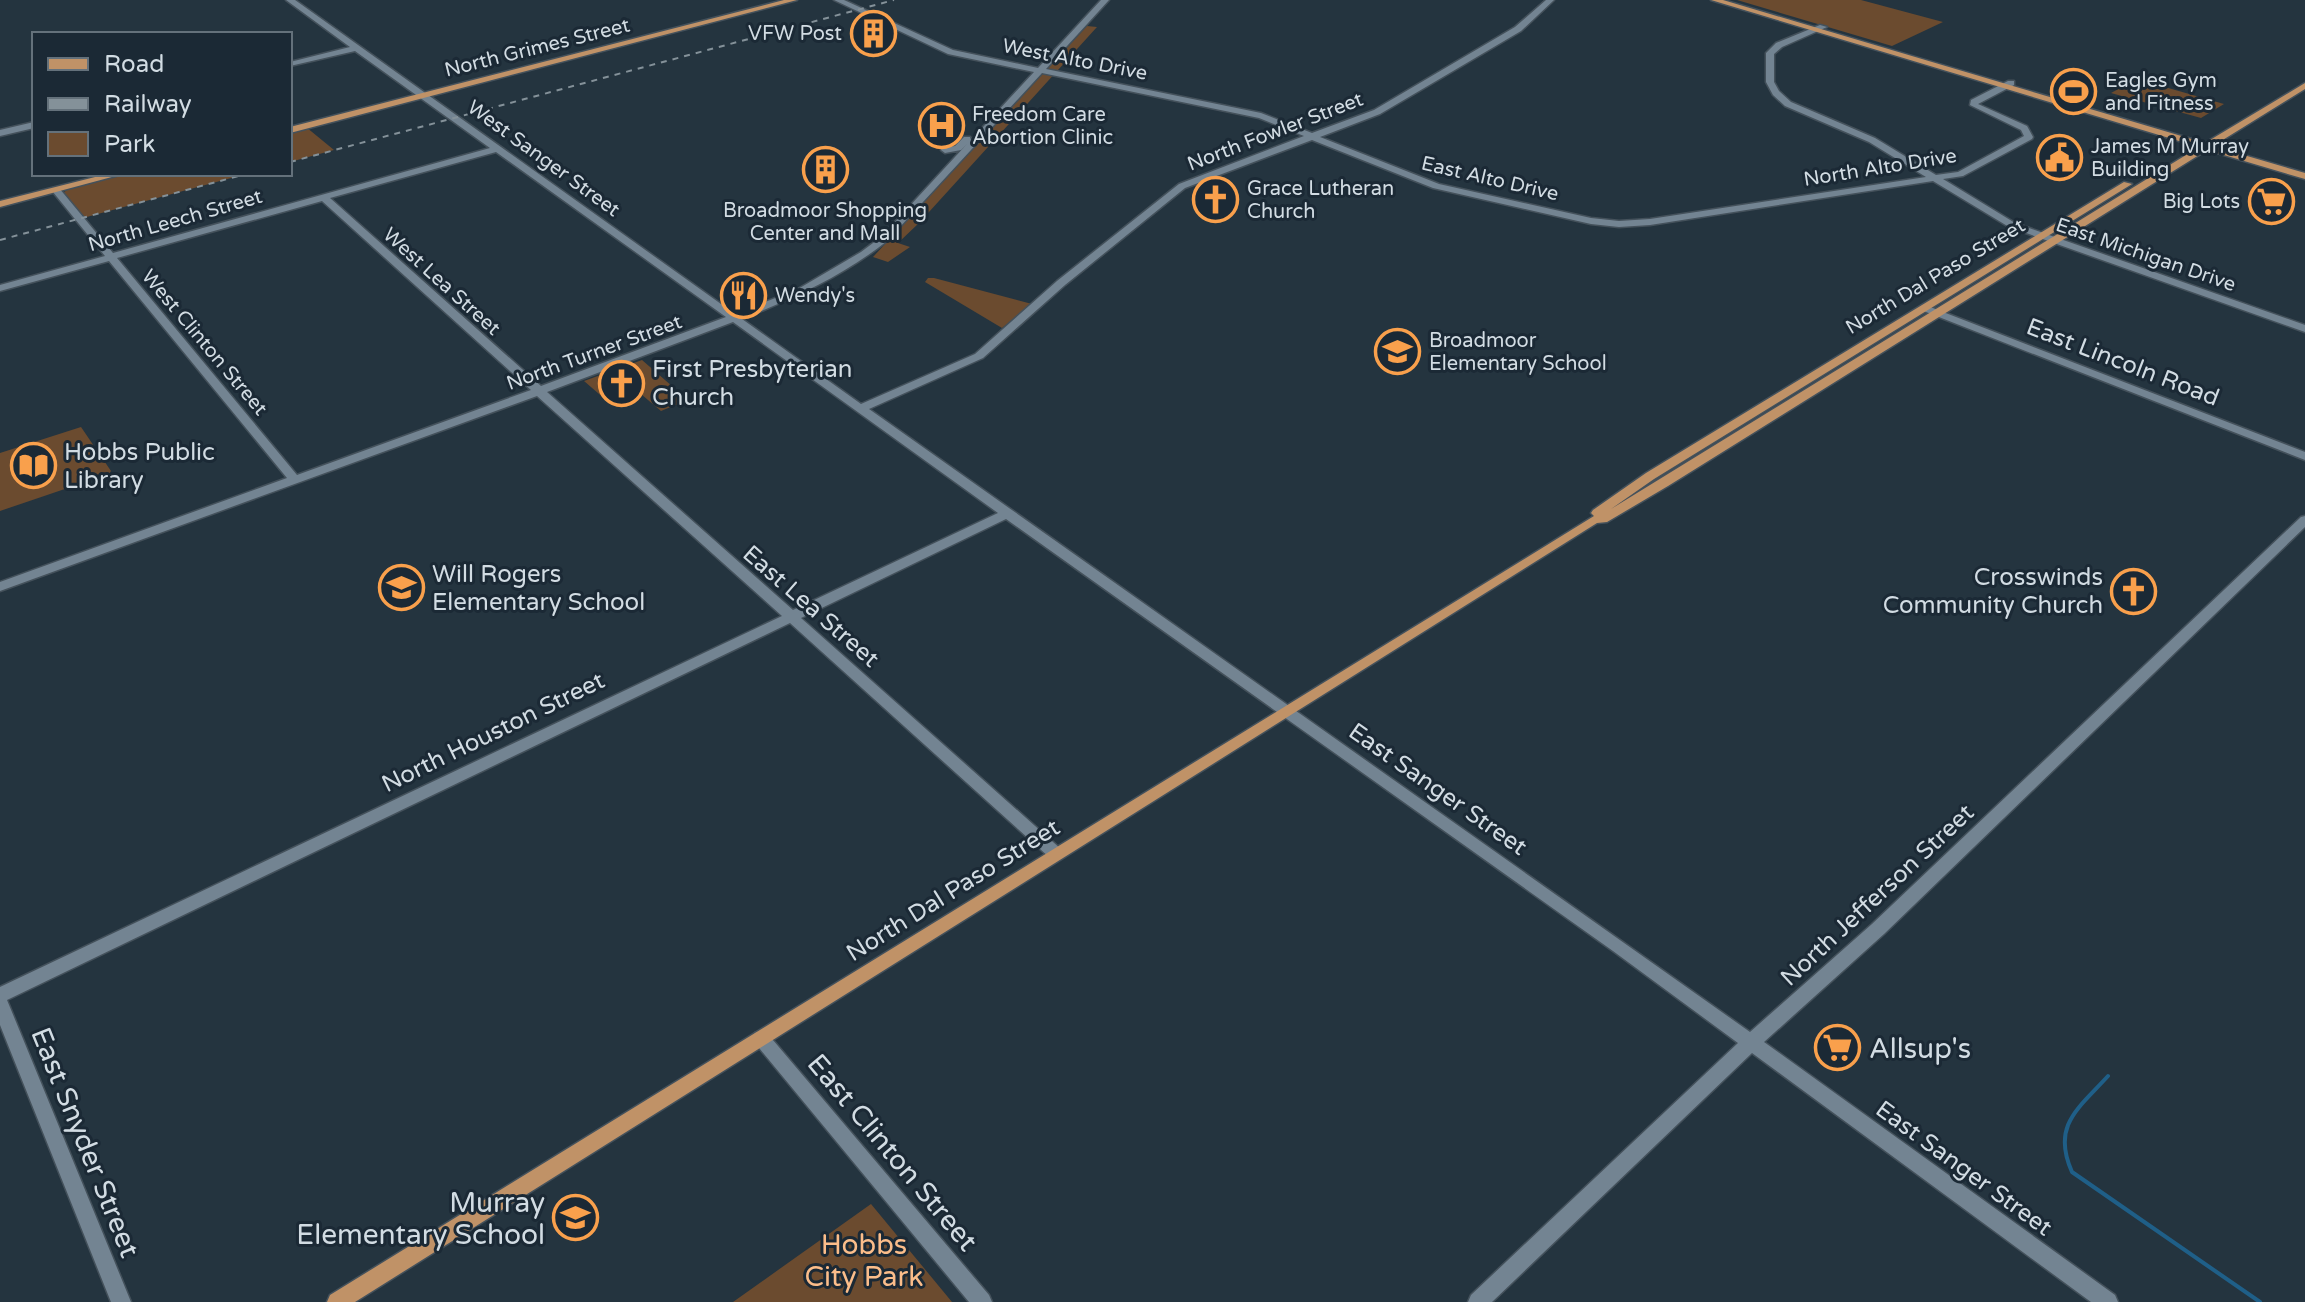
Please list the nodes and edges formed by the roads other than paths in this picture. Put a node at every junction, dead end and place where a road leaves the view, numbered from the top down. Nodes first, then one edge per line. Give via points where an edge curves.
1 (290, 0) edge
2 (793, 0) edge
3 (838, 0) edge
4 (1105, 0) edge
5 (1550, 0) edge
6 (1715, 0) edge
7 (1733, 0) edge
8 (1819, 28) junction
9 (356, 48) junction
10 (292, 64) edge
11 (1040, 70) junction
12 (2305, 75) edge
13 (2007, 85) junction
14 (2305, 85) edge
15 (423, 95) junction
16 (2111, 112) junction
17 (2100, 116) junction
18 (32, 125) edge
19 (2142, 128) junction
20 (292, 129) edge
21 (984, 129) junction
22 (0, 133) edge
23 (1312, 137) junction
24 (2203, 143) junction
25 (499, 148) junction
26 (945, 150) dead end
27 (2173, 152) junction
28 (2305, 174) edge
29 (110, 176) edge
30 (1936, 179) junction
31 (56, 190) junction
32 (323, 197) junction
33 (922, 198) junction
34 (0, 204) edge
35 (893, 216) dead end
36 (1666, 219) joint
37 (2005, 222) junction
38 (2055, 228) junction
39 (2041, 237) junction
40 (2054, 241) junction
41 (111, 257) junction
42 (0, 288) edge
43 (795, 295) junction
44 (708, 297) junction
45 (768, 306) junction
46 (1925, 308) junction
47 (1938, 313) junction
48 (737, 318) junction
49 (2305, 329) edge
50 (791, 357) junction
51 (538, 392) junction
52 (861, 408) junction
53 (2305, 456) edge
54 (295, 480) junction
55 (1008, 513) junction
56 (1594, 520) junction
57 (2305, 520) edge
58 (0, 587) edge
59 (789, 617) junction
60 (1286, 712) junction
61 (1056, 854) junction
62 (0, 995) edge
63 (0, 1003) edge
64 (761, 1038) junction
65 (1750, 1043) junction
66 (121, 1302) edge
67 (337, 1302) edge
68 (982, 1302) edge
69 (1478, 1302) edge
70 (2108, 1302) edge

1 - 9 street, West Sanger Street
2 - 15 main road, North Grimes Street
3 - 11 street, West Alto Drive via 951,52
4 - 11 street, North Turner Street
5 - 23 street, North Fowler Street via 1523,25 1405,96
6 - 8 main road
7 - 8 main road
8 - 13 main road
8 - 30 street, East Michigan Drive via 1770,53 1766,77 1772,90 1793,107 1872,140
9 - 10 street
9 - 15 street, West Sanger Street
11 - 21 street, North Turner Street
11 - 23 street, West Alto Drive via 1247,113
12 - 24 main road, North Dal Paso Street
13 - 16 main road
13 - 17 main road
13 - 30 street, North Alto Drive via 1974,105 2024,128 2029,137 1966,172
14 - 24 main road, North Dal Paso Street
15 - 20 main road, North Grimes Street
15 - 25 street, West Sanger Street
16 - 17 main road
16 - 24 main road
17 - 19 main road
18 - 22 street
19 - 24 main road
19 - 27 main road via 2163,138
21 - 26 street via 958,148
21 - 33 street, North Turner Street
23 - 36 street, East Alto Drive via 1453,190 1607,223
23 - 52 street, North Fowler Street via 1182,186 979,356
24 - 27 main road, North Dal Paso Street
24 - 28 main road
24 - 40 main road, North Dal Paso Street
25 - 32 street, North Leech Street
25 - 44 street, West Sanger Street
27 - 38 main road, North Dal Paso Street
29 - 31 main road
30 - 36 street, North Alto Drive
30 - 37 street, East Michigan Drive
31 - 34 main road
31 - 41 street, West Clinton Street
32 - 41 street, North Leech Street
32 - 51 street, West Lea Street
33 - 35 street via 908,201
33 - 43 street, North Turner Street via 865,254
37 - 38 street
37 - 39 street, East Michigan Drive
38 - 39 main road, North Dal Paso Street
39 - 40 street, East Michigan Drive
39 - 46 main road, North Dal Paso Street
40 - 47 main road, North Dal Paso Street
40 - 49 street, East Michigan Drive
41 - 42 street, North Leech Street
41 - 54 street, West Clinton Street
43 - 44 street via 736,308
43 - 45 street, North Turner Street
44 - 48 street, West Sanger Street
45 - 48 street, North Turner Street
45 - 50 street via 760,328
46 - 47 street, East Lincoln Road
46 - 56 main road, North Dal Paso Street via 1650,476 1595,514
47 - 53 street, East Lincoln Road
47 - 56 main road, North Dal Paso Street via 1673,478
48 - 50 street, East Sanger Street
48 - 51 street, North Turner Street
50 - 52 street, East Sanger Street
51 - 54 street, North Turner Street
51 - 59 street, East Lea Street
52 - 55 street, East Sanger Street
54 - 58 street, North Turner Street
55 - 59 street, North Houston Street
55 - 60 street, East Sanger Street
56 - 60 main road, North Dal Paso Street
57 - 65 street, North Jefferson Street via 1901,908
59 - 61 street, East Lea Street
59 - 62 street, North Houston Street
60 - 61 main road, North Dal Paso Street
60 - 65 street, East Sanger Street
61 - 64 main road, North Dal Paso Street
63 - 66 street, East Snyder Street
64 - 67 main road, North Dal Paso Street
64 - 68 street, East Clinton Street
65 - 69 street, North Jefferson Street
65 - 70 street, East Sanger Street

